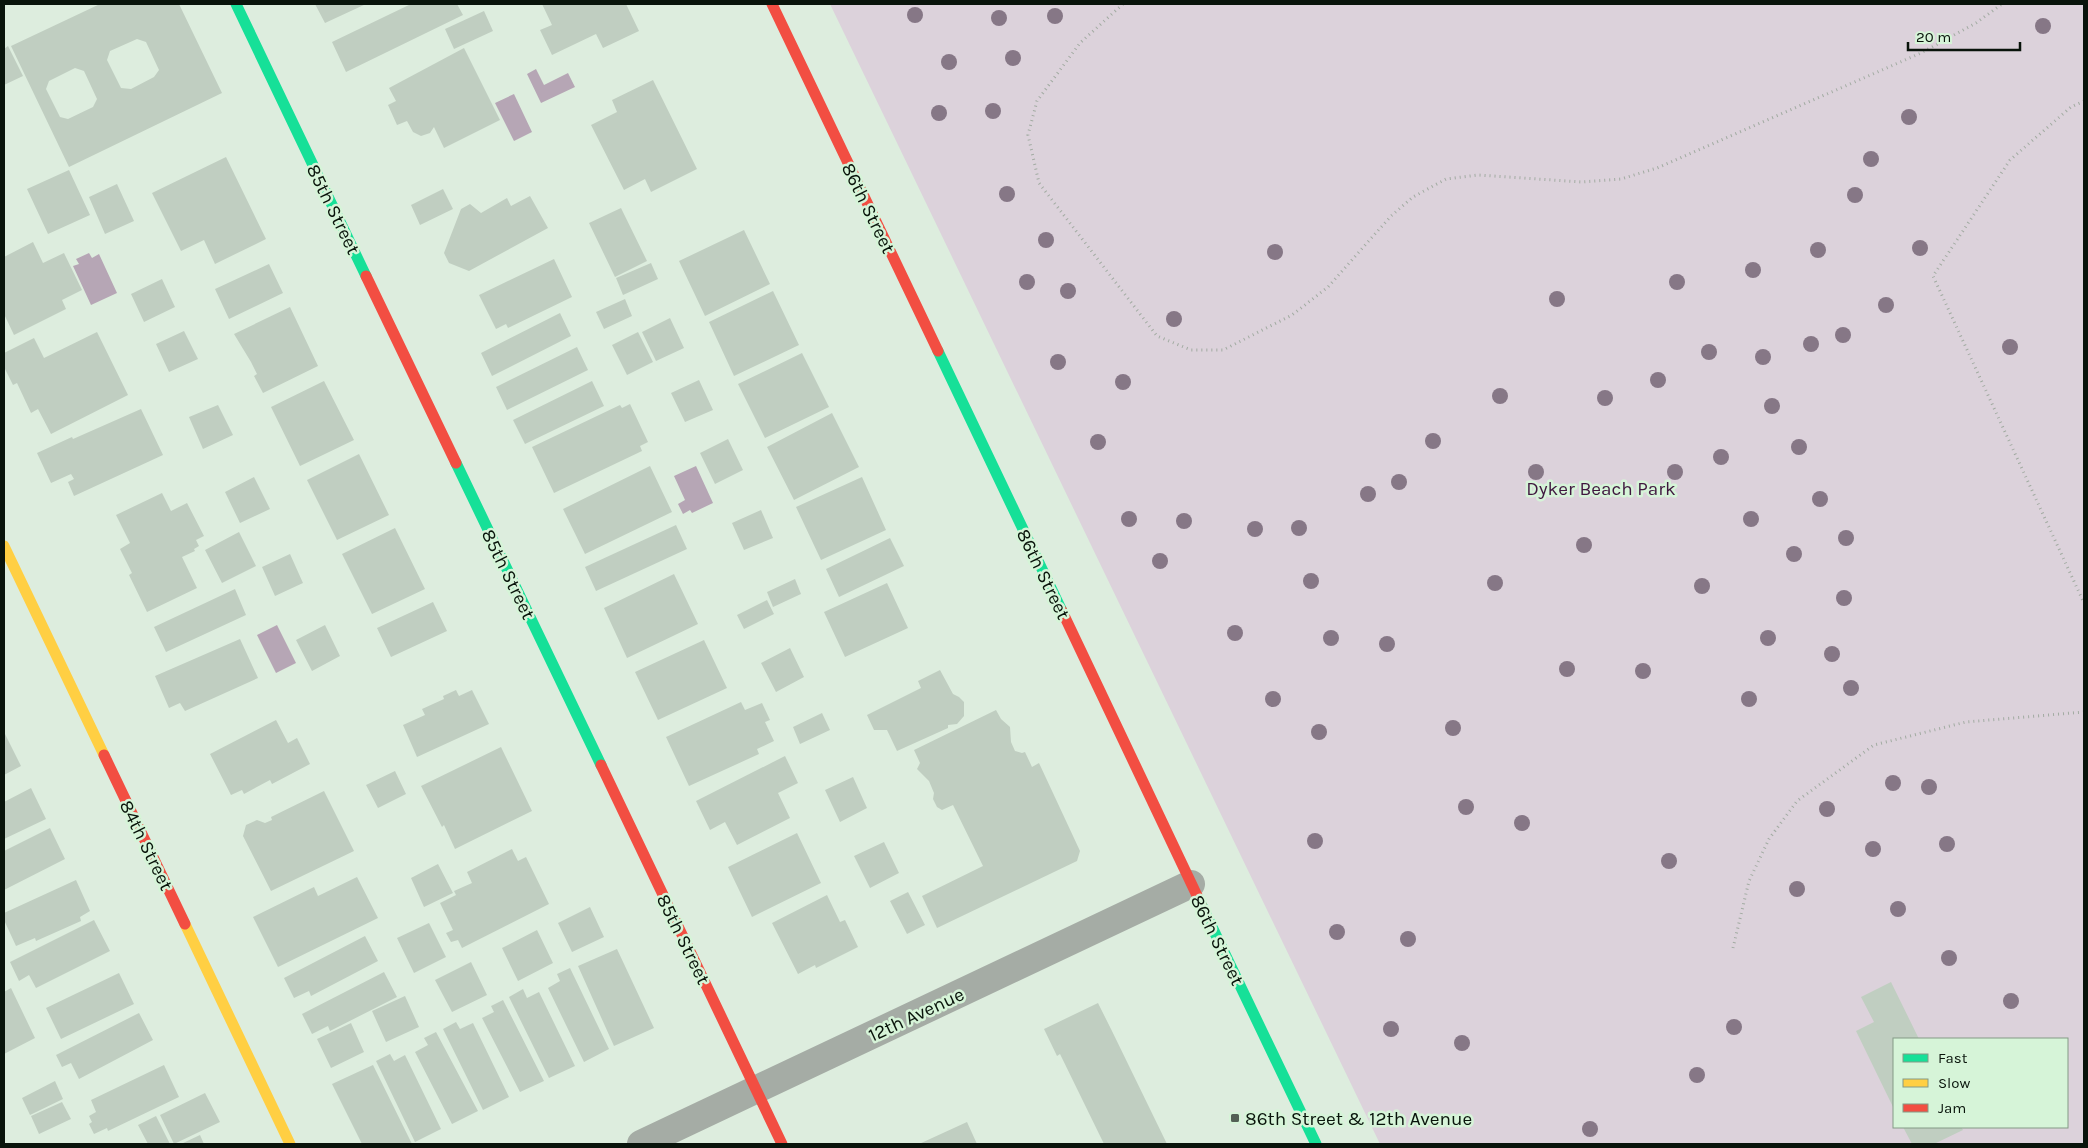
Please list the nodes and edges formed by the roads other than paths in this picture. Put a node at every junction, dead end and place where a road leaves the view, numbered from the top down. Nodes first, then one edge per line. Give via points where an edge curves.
1 (236, 4) edge
2 (772, 4) edge
3 (4, 546) edge
4 (1192, 884) junction
5 (756, 1089) junction
6 (290, 1144) edge
7 (641, 1144) edge
8 (782, 1144) edge
9 (1316, 1144) edge

1 - 5 street, 85th Street
2 - 4 street, 86th Street
3 - 6 street, 84th Street
4 - 5 street, 12th Avenue
4 - 9 street, 86th Street
5 - 7 street, 12th Avenue
5 - 8 street, 85th Street

